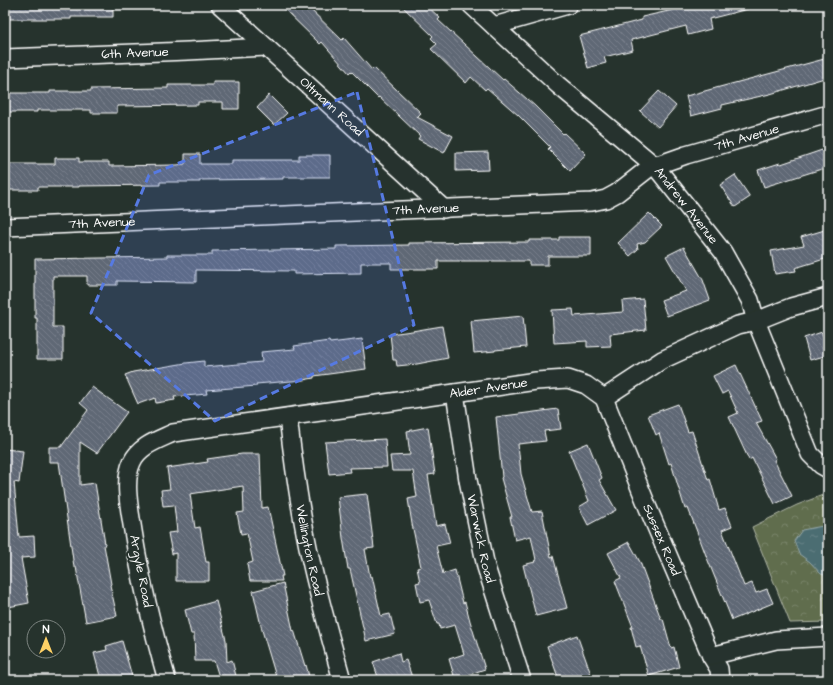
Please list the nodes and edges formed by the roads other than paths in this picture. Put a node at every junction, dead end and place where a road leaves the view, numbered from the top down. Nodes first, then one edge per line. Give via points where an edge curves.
1 (220, 5) edge
2 (471, 5) edge
3 (568, 5) edge
4 (494, 26) junction
5 (266, 46) junction
6 (5, 58) edge
7 (828, 114) edge
8 (655, 166) junction
9 (444, 209) junction
10 (5, 227) edge
11 (828, 297) edge
12 (756, 321) junction
13 (455, 393) junction
14 (604, 398) junction
15 (288, 417) junction
16 (132, 461) joint
17 (825, 467) edge
18 (828, 636) edge
19 (711, 656) junction
20 (167, 680) edge
21 (342, 680) edge
22 (522, 680) edge
23 (720, 680) edge

1 - 5 street, Oltmann Road
2 - 4 street, Andrew Avenue
3 - 4 street
4 - 8 street, Andrew Avenue via 558,86
5 - 6 street, 6th Avenue
5 - 9 street, Oltmann Road
7 - 8 street, 7th Avenue
8 - 9 street, 7th Avenue via 617,193 592,202
8 - 12 street, Andrew Avenue via 723,252 750,300
9 - 10 street, 7th Avenue
11 - 12 street via 791,307
12 - 14 street via 738,325 662,360
12 - 17 street, Andrew Avenue via 810,454
13 - 14 street, Alder Avenue via 536,380 568,379 586,386
13 - 15 street, Alder Avenue
13 - 22 street, Warwick Road via 468,480 486,567
14 - 19 street, Sussex Road
15 - 16 street, Alder Avenue via 173,433 142,449
15 - 21 street, Wellington Road via 308,547
16 - 20 street, Argyle Road via 128,472 128,499 137,556 151,624
18 - 19 street via 776,640
19 - 23 street, Sussex Road

